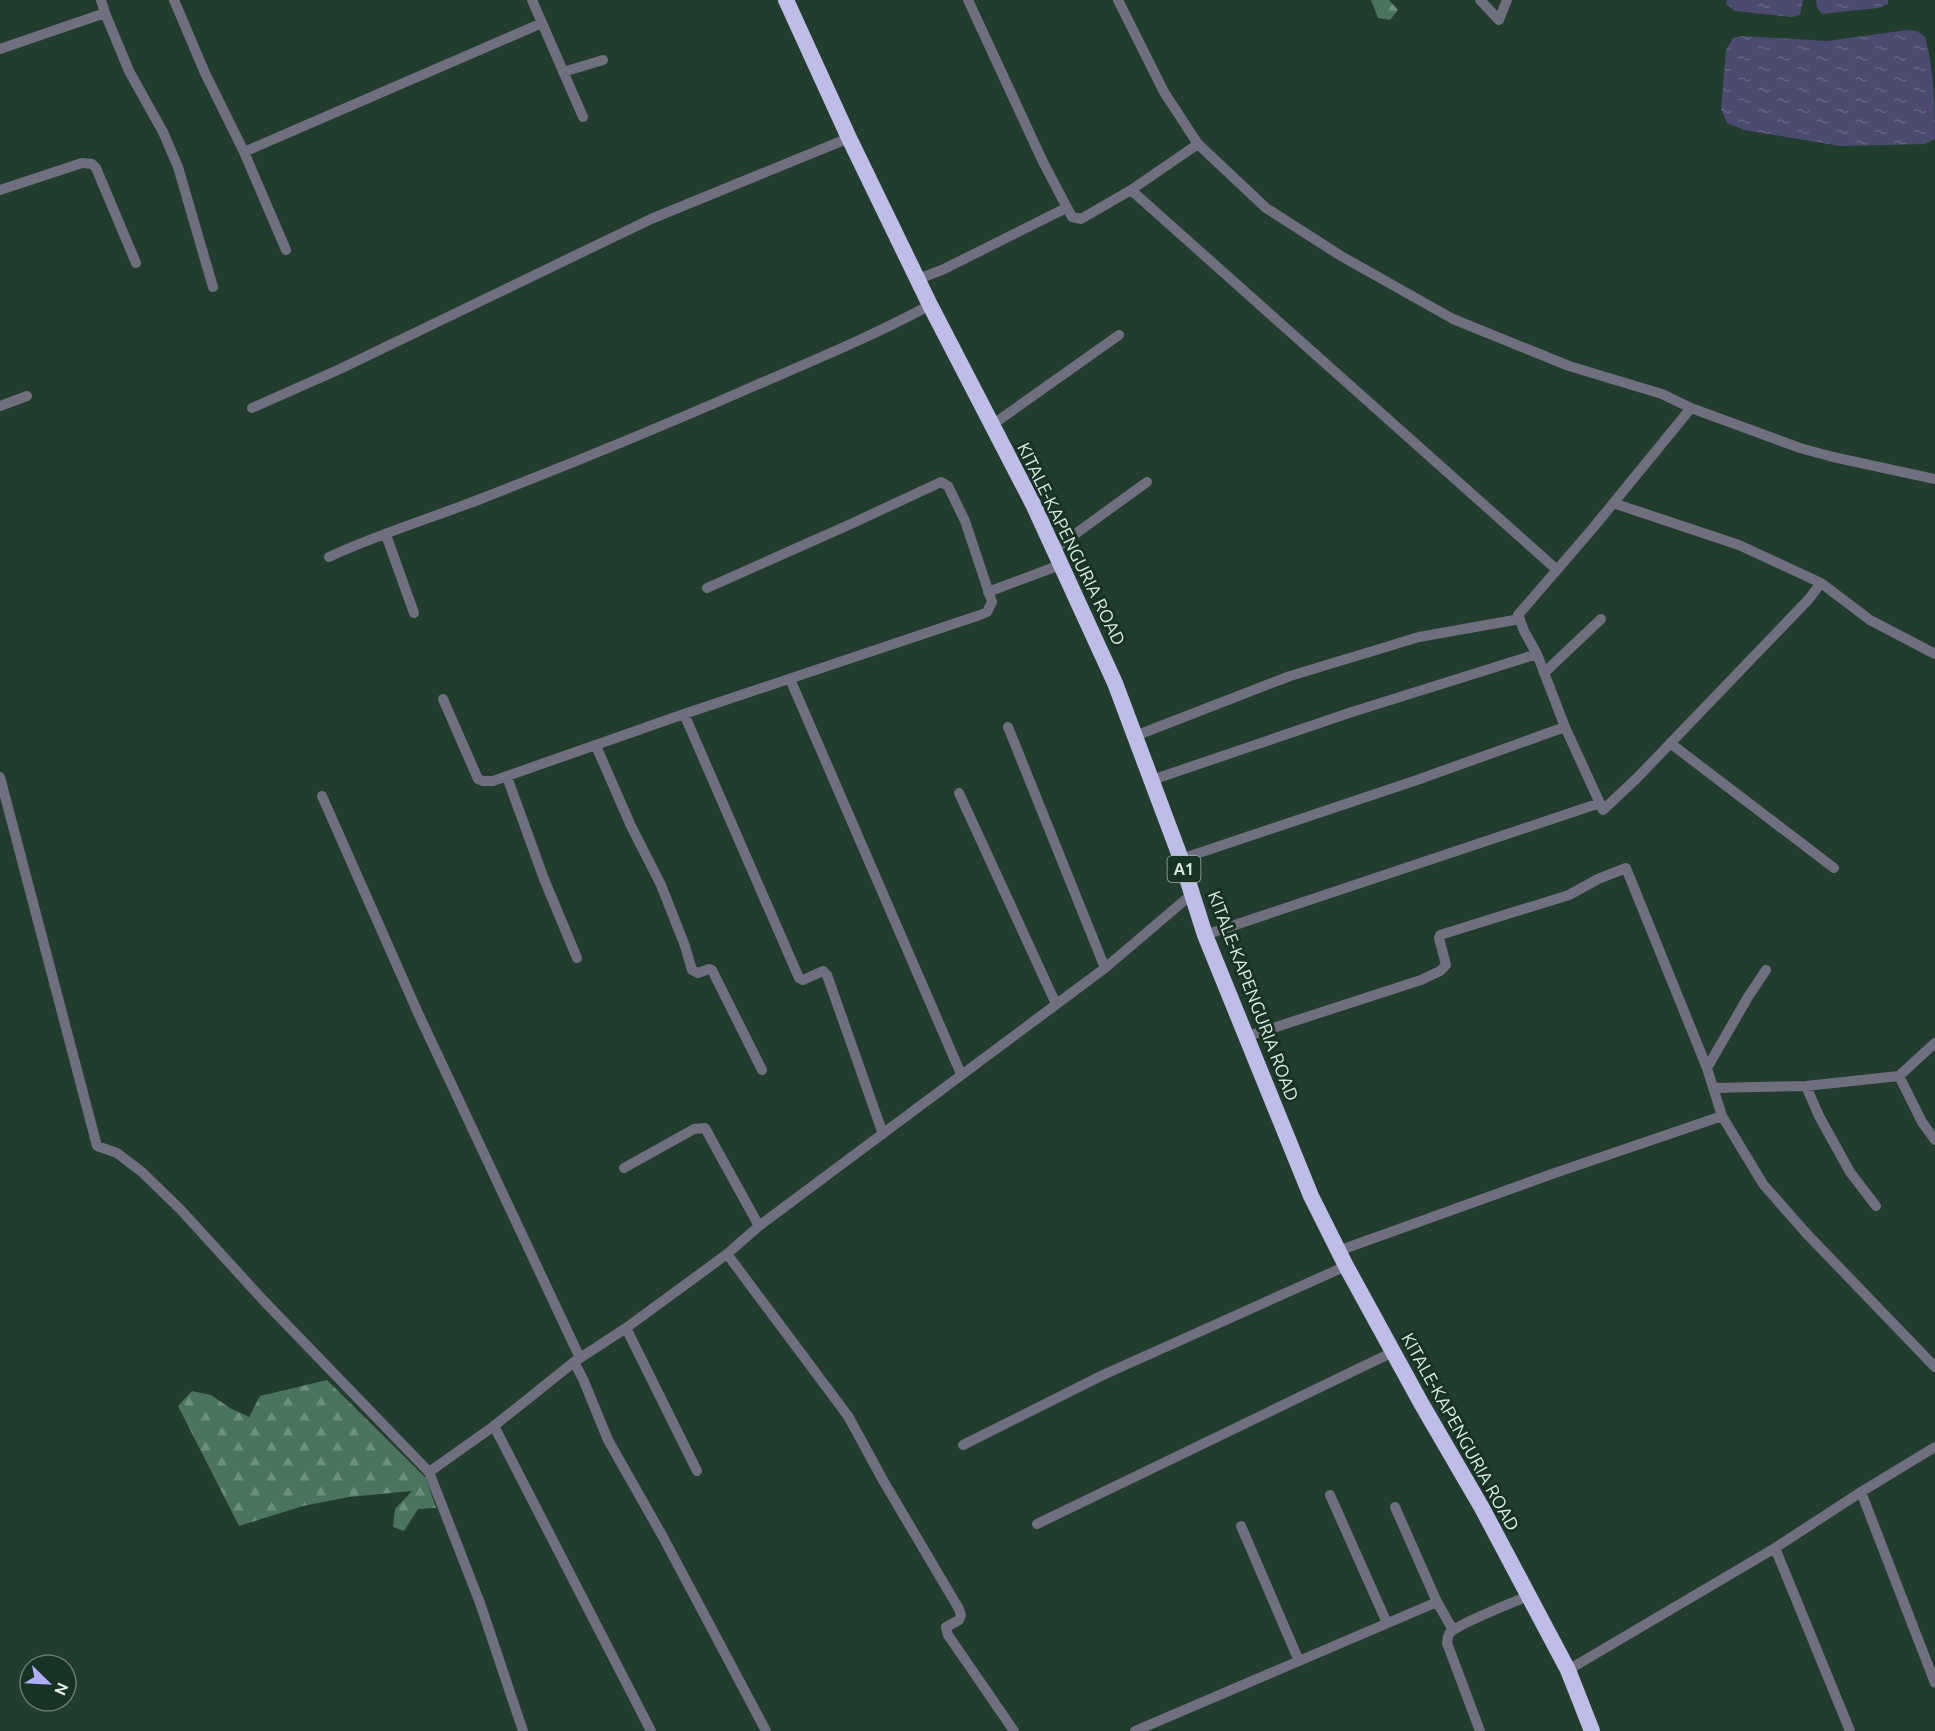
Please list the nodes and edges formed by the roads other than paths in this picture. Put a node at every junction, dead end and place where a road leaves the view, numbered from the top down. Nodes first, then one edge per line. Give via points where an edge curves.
1 (101, 0) edge
2 (174, 0) edge
3 (532, 0) edge
4 (786, 0) edge
5 (968, 0) edge
6 (1118, 0) edge
7 (1480, 0) edge
8 (1507, 0) edge
9 (105, 13) junction
10 (542, 23) junction
11 (0, 49) edge
12 (603, 60) dead end
13 (563, 72) junction
14 (583, 117) dead end
15 (849, 138) junction
16 (1198, 144) junction
17 (244, 152) junction
18 (0, 190) edge
19 (1131, 190) junction
20 (1066, 208) junction
21 (286, 250) dead end
22 (136, 263) dead end
23 (918, 279) junction
24 (213, 287) dead end
25 (930, 305) junction
26 (1119, 335) dead end
27 (27, 396) dead end
28 (0, 406) edge
29 (252, 408) dead end
30 (1691, 408) junction
31 (992, 425) junction
32 (1935, 479) edge
33 (1147, 482) dead end
34 (1613, 503) junction
35 (386, 535) junction
36 (329, 557) dead end
37 (1057, 557) junction
38 (1556, 569) junction
39 (1821, 583) junction
40 (707, 588) dead end
41 (988, 592) junction
42 (414, 613) dead end
43 (1601, 619) dead end
44 (1520, 620) junction
45 (1537, 654) junction
46 (1935, 654) edge
47 (1544, 673) junction
48 (790, 680) junction
49 (443, 699) dead end
50 (684, 714) junction
51 (1008, 727) dead end
52 (1565, 727) junction
53 (1135, 736) junction
54 (1670, 743) junction
55 (596, 746) junction
56 (0, 777) edge
57 (507, 777) junction
58 (1152, 780) junction
59 (959, 794) dead end
60 (322, 796) dead end
61 (1600, 803) junction
62 (1181, 859) junction
63 (1834, 868) dead end
64 (1192, 894) junction
65 (1205, 935) junction
66 (577, 958) dead end
67 (1105, 968) junction
68 (1766, 970) dead end
69 (1056, 1004) junction
70 (1245, 1037) junction
71 (1935, 1042) edge
72 (1707, 1068) junction
73 (762, 1070) dead end
74 (961, 1074) junction
75 (1899, 1076) junction
76 (1806, 1086) junction
77 (1713, 1088) junction
78 (1722, 1116) junction
79 (883, 1134) junction
80 (1935, 1140) edge
81 (624, 1168) dead end
82 (1876, 1206) dead end
83 (759, 1226) junction
84 (1338, 1251) junction
85 (727, 1254) junction
86 (1346, 1266) junction
87 (626, 1328) junction
88 (1393, 1352) junction
89 (577, 1360) junction
90 (1935, 1367) edge
91 (494, 1426) junction
92 (963, 1444) dead end
93 (1935, 1447) edge
94 (697, 1471) dead end
95 (429, 1472) junction
96 (1860, 1492) junction
97 (1330, 1495) dead end
98 (1395, 1507) dead end
99 (1037, 1524) dead end
100 (1241, 1526) dead end
101 (1775, 1548) junction
102 (1528, 1596) junction
103 (1437, 1602) junction
104 (1387, 1623) junction
105 (1453, 1630) junction
106 (1299, 1661) junction
107 (1568, 1670) junction
108 (1935, 1683) edge
109 (523, 1731) edge
110 (651, 1731) edge
111 (766, 1731) edge
112 (1014, 1731) edge
113 (1135, 1731) edge
114 (1480, 1731) edge
115 (1592, 1731) edge
116 (1850, 1731) edge

1 - 9 street
2 - 17 street
3 - 10 street
4 - 15 highway, KITALE-KAPENGURIA ROAD / A1
5 - 20 street
6 - 16 street via 1164,92
7 - 8 street via 1499,20
9 - 11 street
9 - 24 street via 177,167
10 - 13 street
10 - 17 street
12 - 13 street
13 - 14 street
15 - 23 highway, KITALE-KAPENGURIA ROAD / A1
15 - 29 street via 651,219
16 - 19 street
16 - 30 street via 1266,208 1453,319 1569,366 1662,394
17 - 21 street
18 - 22 street via 82,163 92,164
19 - 20 street via 1081,219 1072,217
19 - 38 street
20 - 23 street
23 - 25 highway, KITALE-KAPENGURIA ROAD / A1
25 - 31 highway, KITALE-KAPENGURIA ROAD / A1
25 - 35 street via 882,331 658,428
26 - 31 street
27 - 28 street
30 - 32 street via 1800,448
30 - 34 street
31 - 37 highway, KITALE-KAPENGURIA ROAD / A1
33 - 37 street
34 - 38 street
34 - 39 street via 1739,545
35 - 36 street
35 - 42 street
37 - 41 street
37 - 53 highway, KITALE-KAPENGURIA ROAD / A1
38 - 44 street via 1518,615
39 - 46 street via 1870,620
39 - 54 street
40 - 41 street via 941,482 948,486 965,521
41 - 48 street via 990,608 980,615
43 - 47 street
44 - 45 street
44 - 53 street via 1408,640 1290,676
45 - 47 street
45 - 58 street
47 - 52 street
48 - 50 street
48 - 74 street
49 - 57 street via 478,779 488,782
50 - 55 street
50 - 79 street via 799,978 803,980 823,971 827,975
51 - 67 street
52 - 61 street
52 - 62 street
53 - 58 highway, KITALE-KAPENGURIA ROAD / A1
54 - 61 street via 1603,810
54 - 63 street
55 - 57 street
55 - 73 street via 661,885 693,970 712,970
56 - 95 street via 97,1146 117,1153 142,1172 181,1210
57 - 66 street
58 - 62 highway, KITALE-KAPENGURIA ROAD / A1
59 - 69 street
60 - 89 street
61 - 65 street
62 - 64 highway, KITALE-KAPENGURIA ROAD / A1
64 - 65 highway, KITALE-KAPENGURIA ROAD / A1
64 - 67 street
65 - 70 highway, KITALE-KAPENGURIA ROAD / A1
67 - 69 street
68 - 72 street
69 - 74 street
70 - 72 street via 1421,980 1446,965 1440,935 1569,895 1626,868
70 - 84 highway, KITALE-KAPENGURIA ROAD / A1 via 1296,1162
71 - 75 street
72 - 77 street
74 - 79 street
75 - 76 street
75 - 80 street
76 - 77 street
76 - 82 street via 1851,1172
77 - 78 street
78 - 84 street
78 - 90 street via 1763,1184 1784,1209
79 - 83 street
81 - 83 street via 694,1130 705,1128
83 - 85 street
84 - 86 highway, KITALE-KAPENGURIA ROAD / A1
85 - 87 street
85 - 112 street via 848,1416 959,1609 958,1620 946,1627 948,1635
86 - 88 highway, KITALE-KAPENGURIA ROAD / A1
86 - 92 street via 1103,1375
87 - 89 street
87 - 94 street
88 - 99 street
88 - 102 highway, KITALE-KAPENGURIA ROAD / A1
89 - 91 street
89 - 111 street via 608,1440
91 - 95 street
91 - 110 street
93 - 96 street
95 - 109 street via 480,1603
96 - 101 street
96 - 108 street
97 - 104 street
98 - 103 street
100 - 106 street
101 - 107 street
101 - 116 street
102 - 105 street
102 - 107 highway, KITALE-KAPENGURIA ROAD / A1
103 - 104 street
103 - 105 street
104 - 106 street
105 - 114 street via 1448,1643
106 - 113 street
107 - 115 highway, KITALE-KAPENGURIA ROAD / A1

